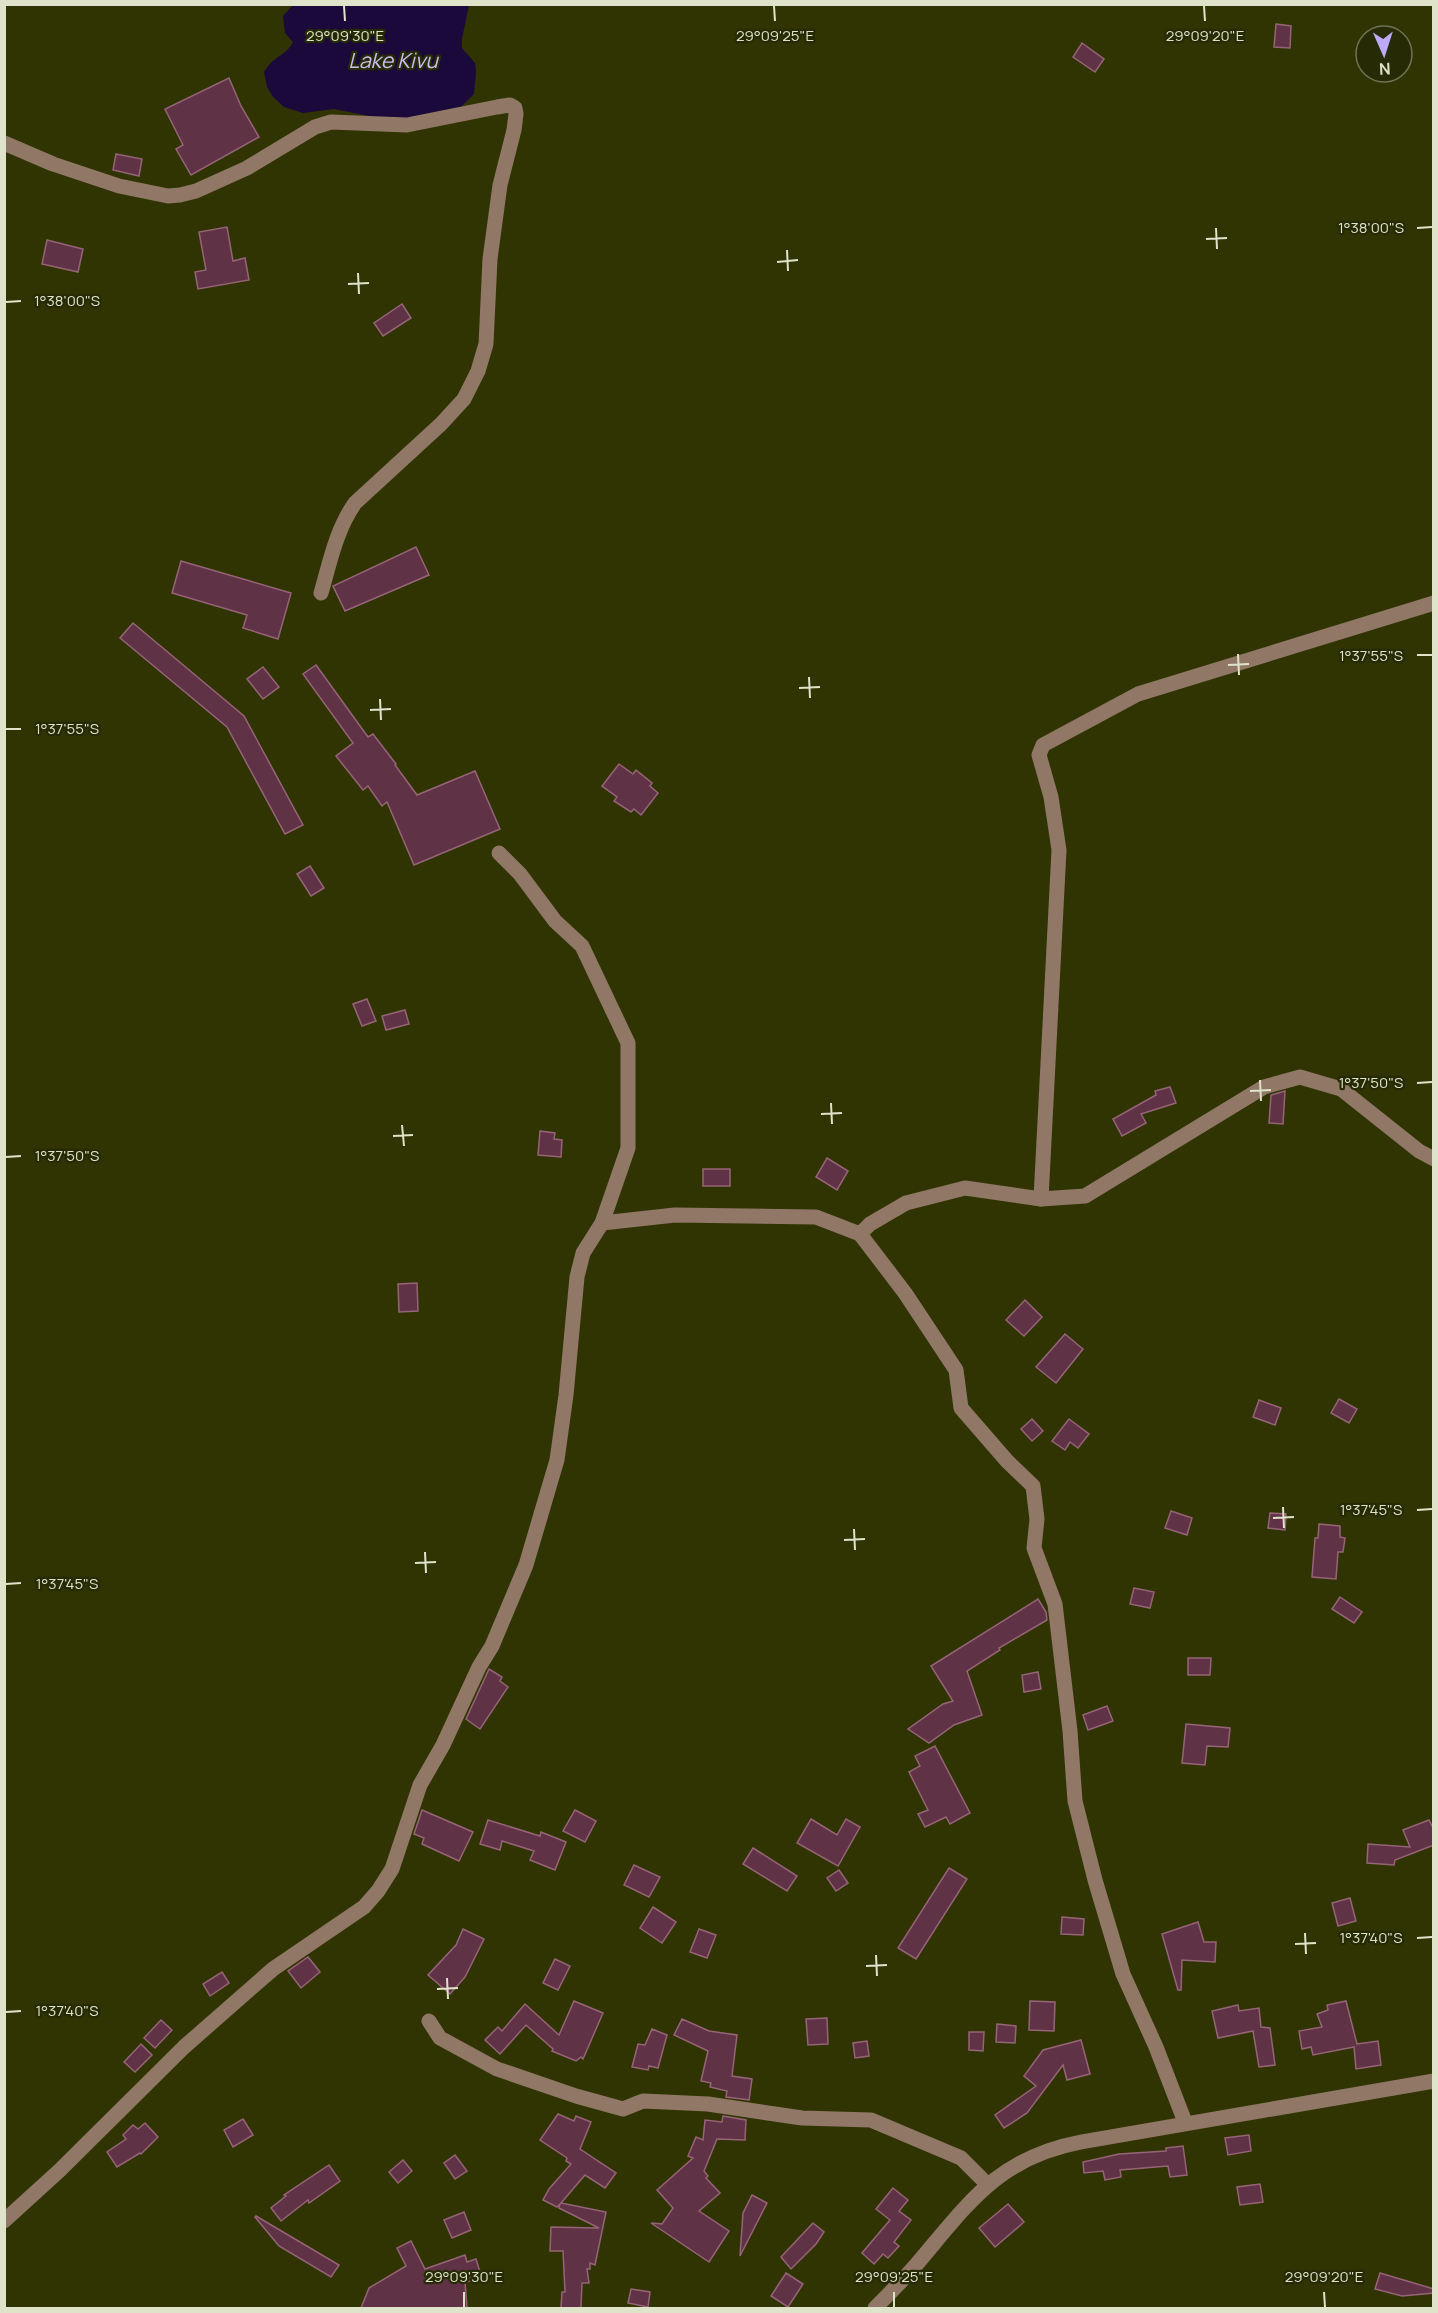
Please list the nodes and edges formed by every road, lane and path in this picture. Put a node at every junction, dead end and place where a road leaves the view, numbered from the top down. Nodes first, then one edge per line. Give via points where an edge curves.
1 (4, 143) edge
2 (321, 593) dead end
3 (1434, 603) edge
4 (499, 852) dead end
5 (1434, 1159) edge
6 (1041, 1199) junction
7 (602, 1223) junction
8 (860, 1234) junction
9 (429, 2021) dead end
10 (1434, 2081) edge
11 (1185, 2122) junction
12 (988, 2185) junction
13 (4, 2221) edge
14 (875, 2308) edge

1 - 2 street via 118,186 168,196 196,191 247,168 315,127 331,122 407,125 510,105 515,108 490,259 486,344 478,371 464,399 441,424 355,503 337,537
3 - 6 street via 1138,694 1043,745 1039,755 1052,797 1059,850
4 - 7 street via 555,921 582,946 628,1043 628,1148
5 - 6 street via 1341,1089 1300,1077 1264,1087 1085,1196
6 - 8 street via 965,1188 906,1203
7 - 8 street via 675,1215 816,1216
7 - 13 street via 583,1253 577,1277 557,1460 526,1565 492,1646 420,1785 392,1869 364,1907 273,1969 184,2047
8 - 11 street via 956,1370 960,1408 1033,1486 1037,1519 1034,1548 1055,1604 1075,1801 1123,1974
9 - 12 street via 440,2038 497,2069 576,2096 623,2109 654,2101 708,2104 802,2118 871,2120 961,2158
10 - 11 street
11 - 12 street via 1060,2146 1006,2170
12 - 14 street via 967,2203

